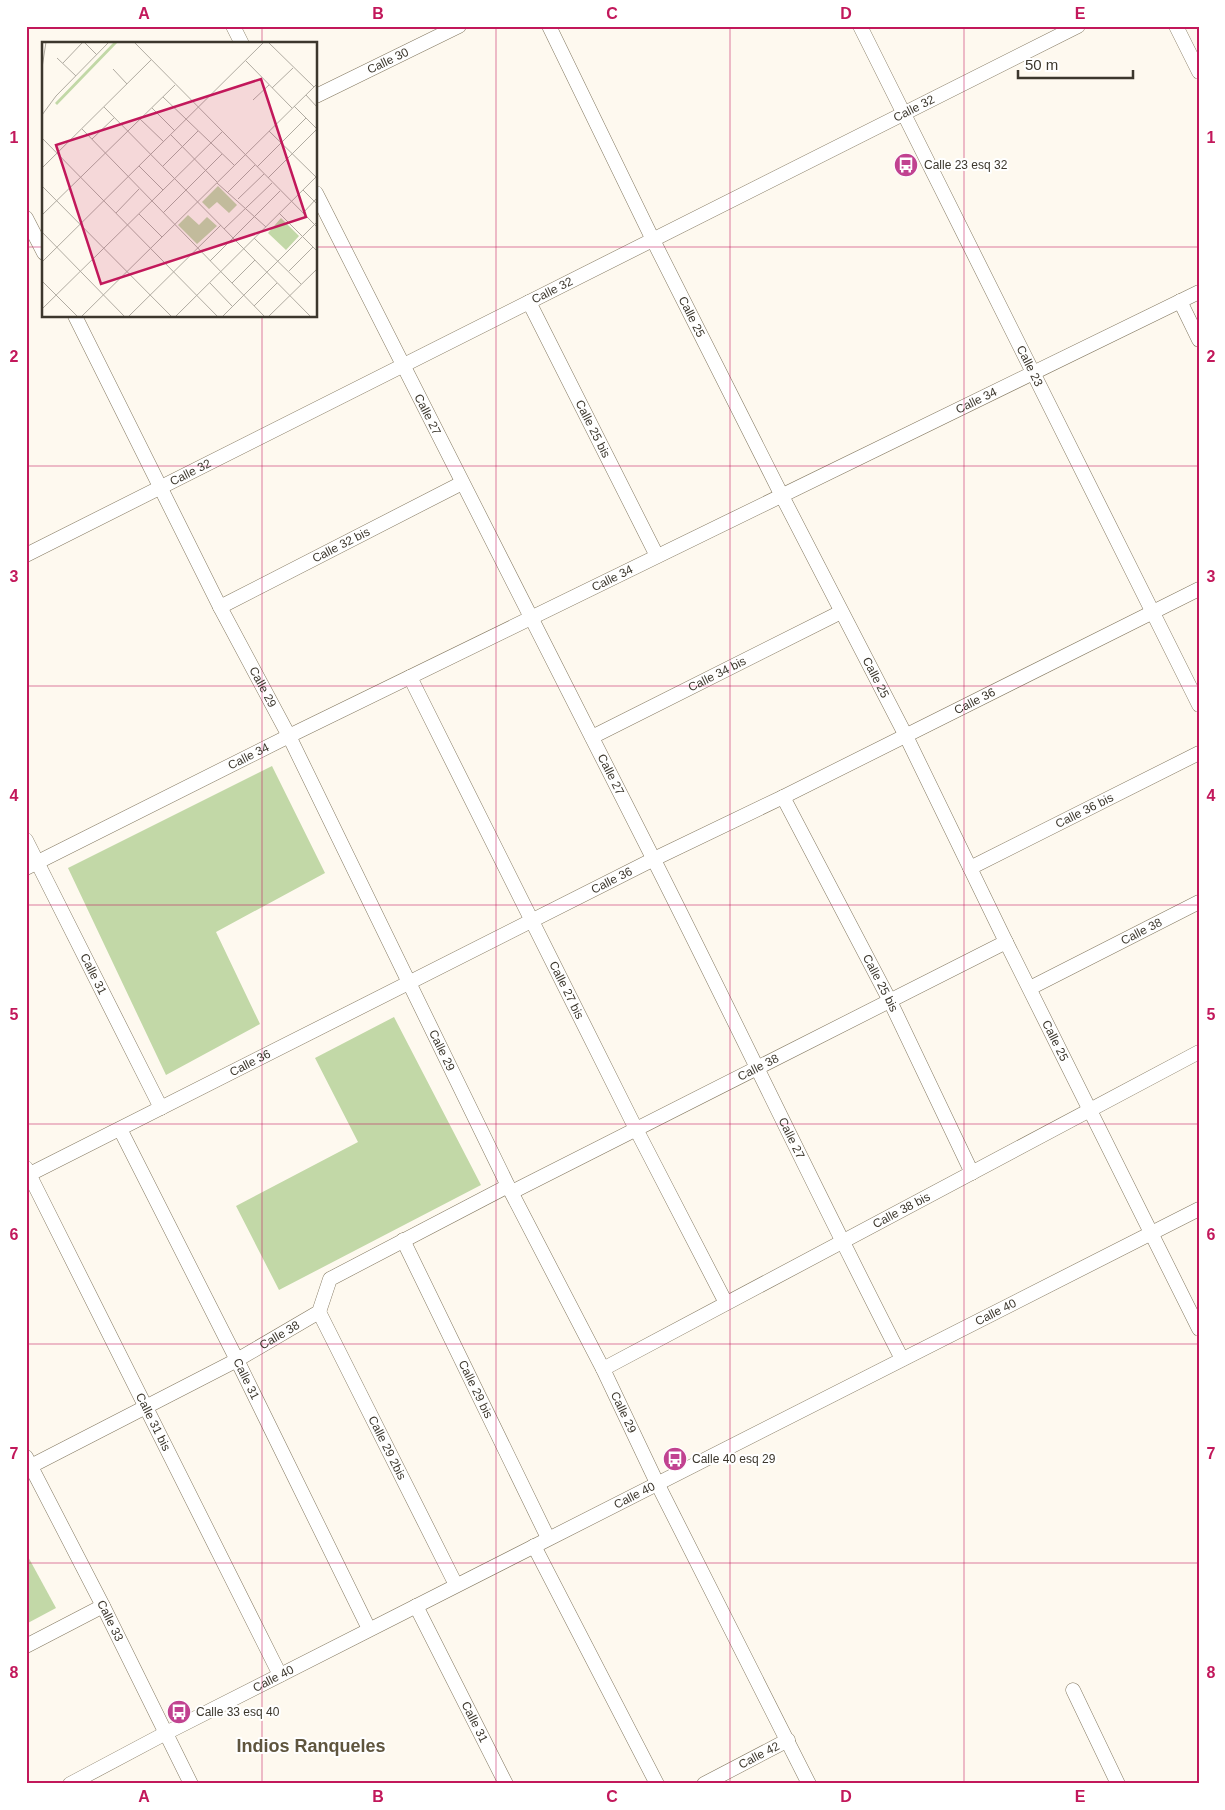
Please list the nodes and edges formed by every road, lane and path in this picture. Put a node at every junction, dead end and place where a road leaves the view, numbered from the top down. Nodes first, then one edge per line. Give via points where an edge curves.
1 (233, 26) edge
2 (460, 26) edge
3 (549, 26) edge
4 (860, 26) edge
5 (1078, 26) edge
6 (1176, 26) edge
7 (241, 42) edge
8 (1199, 72) edge
9 (318, 95) edge
10 (904, 114) junction
11 (318, 197) edge
12 (26, 218) edge
13 (36, 239) edge
14 (653, 240) junction
15 (1199, 292) edge
16 (1180, 301) junction
17 (529, 302) junction
18 (76, 318) edge
19 (1199, 340) edge
20 (402, 366) junction
21 (1032, 373) junction
22 (462, 483) junction
23 (160, 487) junction
24 (782, 496) junction
25 (26, 554) edge
26 (657, 556) junction
27 (1199, 589) edge
28 (220, 607) junction
29 (842, 612) junction
30 (1152, 612) junction
31 (530, 618) junction
32 (410, 677) junction
33 (1199, 706) edge
34 (288, 736) junction
35 (906, 736) junction
36 (592, 737) junction
37 (1199, 753) edge
38 (782, 797) junction
39 (26, 840) edge
40 (654, 858) junction
41 (32, 865) edge
42 (970, 868) junction
43 (1199, 902) edge
44 (532, 920) junction
45 (1006, 942) junction
46 (410, 982) junction
47 (1030, 988) junction
48 (890, 1001) junction
49 (1199, 1052) edge
50 (758, 1068) junction
51 (161, 1108) junction
52 (1090, 1110) junction
53 (120, 1129) junction
54 (636, 1129) junction
55 (27, 1173) edge
56 (972, 1173) junction
57 (510, 1189) junction
58 (1199, 1209) edge
59 (1150, 1233) junction
60 (403, 1240) junction
61 (842, 1242) junction
62 (726, 1303) junction
63 (319, 1312) junction
64 (1199, 1329) edge
65 (902, 1359) junction
66 (237, 1360) junction
67 (602, 1369) junction
68 (146, 1407) junction
69 (28, 1462) edge
70 (657, 1483) junction
71 (548, 1538) junction
72 (534, 1546) junction
73 (456, 1586) junction
74 (103, 1606) junction
75 (416, 1606) junction
76 (369, 1630) junction
77 (26, 1646) edge
78 (280, 1674) junction
79 (1073, 1690) dead end
80 (166, 1733) junction
81 (788, 1740) junction
82 (70, 1784) edge
83 (191, 1784) edge
84 (506, 1784) edge
85 (657, 1784) edge
86 (704, 1784) edge
87 (809, 1784) edge
88 (1118, 1784) edge

1 - 7 street
2 - 9 street, Calle 30
3 - 14 street, Calle 25
4 - 10 street, Calle 23
5 - 10 street, Calle 32
6 - 8 street
10 - 14 street, Calle 32
10 - 21 street, Calle 23
11 - 20 street, Calle 27
12 - 13 street
14 - 17 street, Calle 32
14 - 24 street, Calle 25
15 - 16 street, Calle 34
16 - 19 street
16 - 21 street, Calle 34
17 - 20 street, Calle 32
17 - 26 street, Calle 25 bis
18 - 23 street, Calle 29
20 - 22 street, Calle 27
20 - 23 street, Calle 32
21 - 24 street, Calle 34
21 - 30 street, Calle 23
22 - 28 street, Calle 32 bis
22 - 31 street, Calle 27
23 - 25 street, Calle 32
23 - 28 street, Calle 29
24 - 26 street, Calle 34
24 - 29 street, Calle 25
26 - 31 street, Calle 34
27 - 30 street, Calle 36
28 - 34 street, Calle 29
29 - 35 street, Calle 25
29 - 36 street, Calle 34 bis
30 - 33 street, Calle 23
30 - 35 street, Calle 36
31 - 32 street, Calle 34
31 - 36 street, Calle 27
32 - 34 street, Calle 34
32 - 44 street, Calle 27 bis
34 - 41 street, Calle 34
34 - 46 street, Calle 29
35 - 38 street, Calle 36
35 - 42 street, Calle 25
36 - 40 street, Calle 27
37 - 42 street, Calle 36 bis
38 - 40 street, Calle 36
38 - 48 street, Calle 25 bis
39 - 41 street, Calle 31
40 - 44 street, Calle 36
40 - 50 street, Calle 27
41 - 51 street, Calle 31
42 - 45 street, Calle 25
43 - 47 street, Calle 38
44 - 46 street, Calle 36
44 - 54 street, Calle 27 bis
45 - 47 street, Calle 25
45 - 48 street, Calle 38
46 - 51 street, Calle 36
46 - 57 street, Calle 29
47 - 52 street, Calle 25
48 - 50 street, Calle 38
48 - 56 street, Calle 25 bis
49 - 52 street, Calle 38 bis
50 - 54 street, Calle 38
50 - 61 street, Calle 27
51 - 53 street, Calle 36
52 - 56 street, Calle 38 bis
52 - 59 street, Calle 25
53 - 55 street, Calle 36
53 - 66 street, Calle 31
54 - 57 street, Calle 38
54 - 62 street, Calle 27 bis
55 - 68 street, Calle 31 bis
56 - 61 street, Calle 38 bis
57 - 60 street, Calle 38
57 - 67 street, Calle 29
58 - 59 street, Calle 40
59 - 64 street, Calle 25
59 - 65 street, Calle 40
60 - 63 street, Calle 38 via 330,1279
60 - 71 street, Calle 29 bis
61 - 62 street, Calle 38 bis
61 - 65 street, Calle 27
62 - 67 street, Calle 38 bis
63 - 66 street, Calle 38
63 - 73 street, Calle 29 2bis
65 - 70 street, Calle 40
66 - 68 street, Calle 38
66 - 76 street, Calle 31
67 - 70 street, Calle 29
68 - 69 street, Calle 38
68 - 78 street, Calle 31 bis
69 - 74 street, Calle 33
70 - 71 street, Calle 40
70 - 81 street, Calle 29
71 - 72 street, Calle 40
72 - 73 street, Calle 40
72 - 85 street
73 - 75 street, Calle 40
74 - 77 street
74 - 80 street, Calle 33
75 - 76 street, Calle 40
75 - 84 street, Calle 31
76 - 78 street, Calle 40
78 - 80 street, Calle 40
79 - 88 street
80 - 82 street, Calle 40
80 - 83 street, Calle 33
81 - 86 street, Calle 42
81 - 87 street, Calle 29

